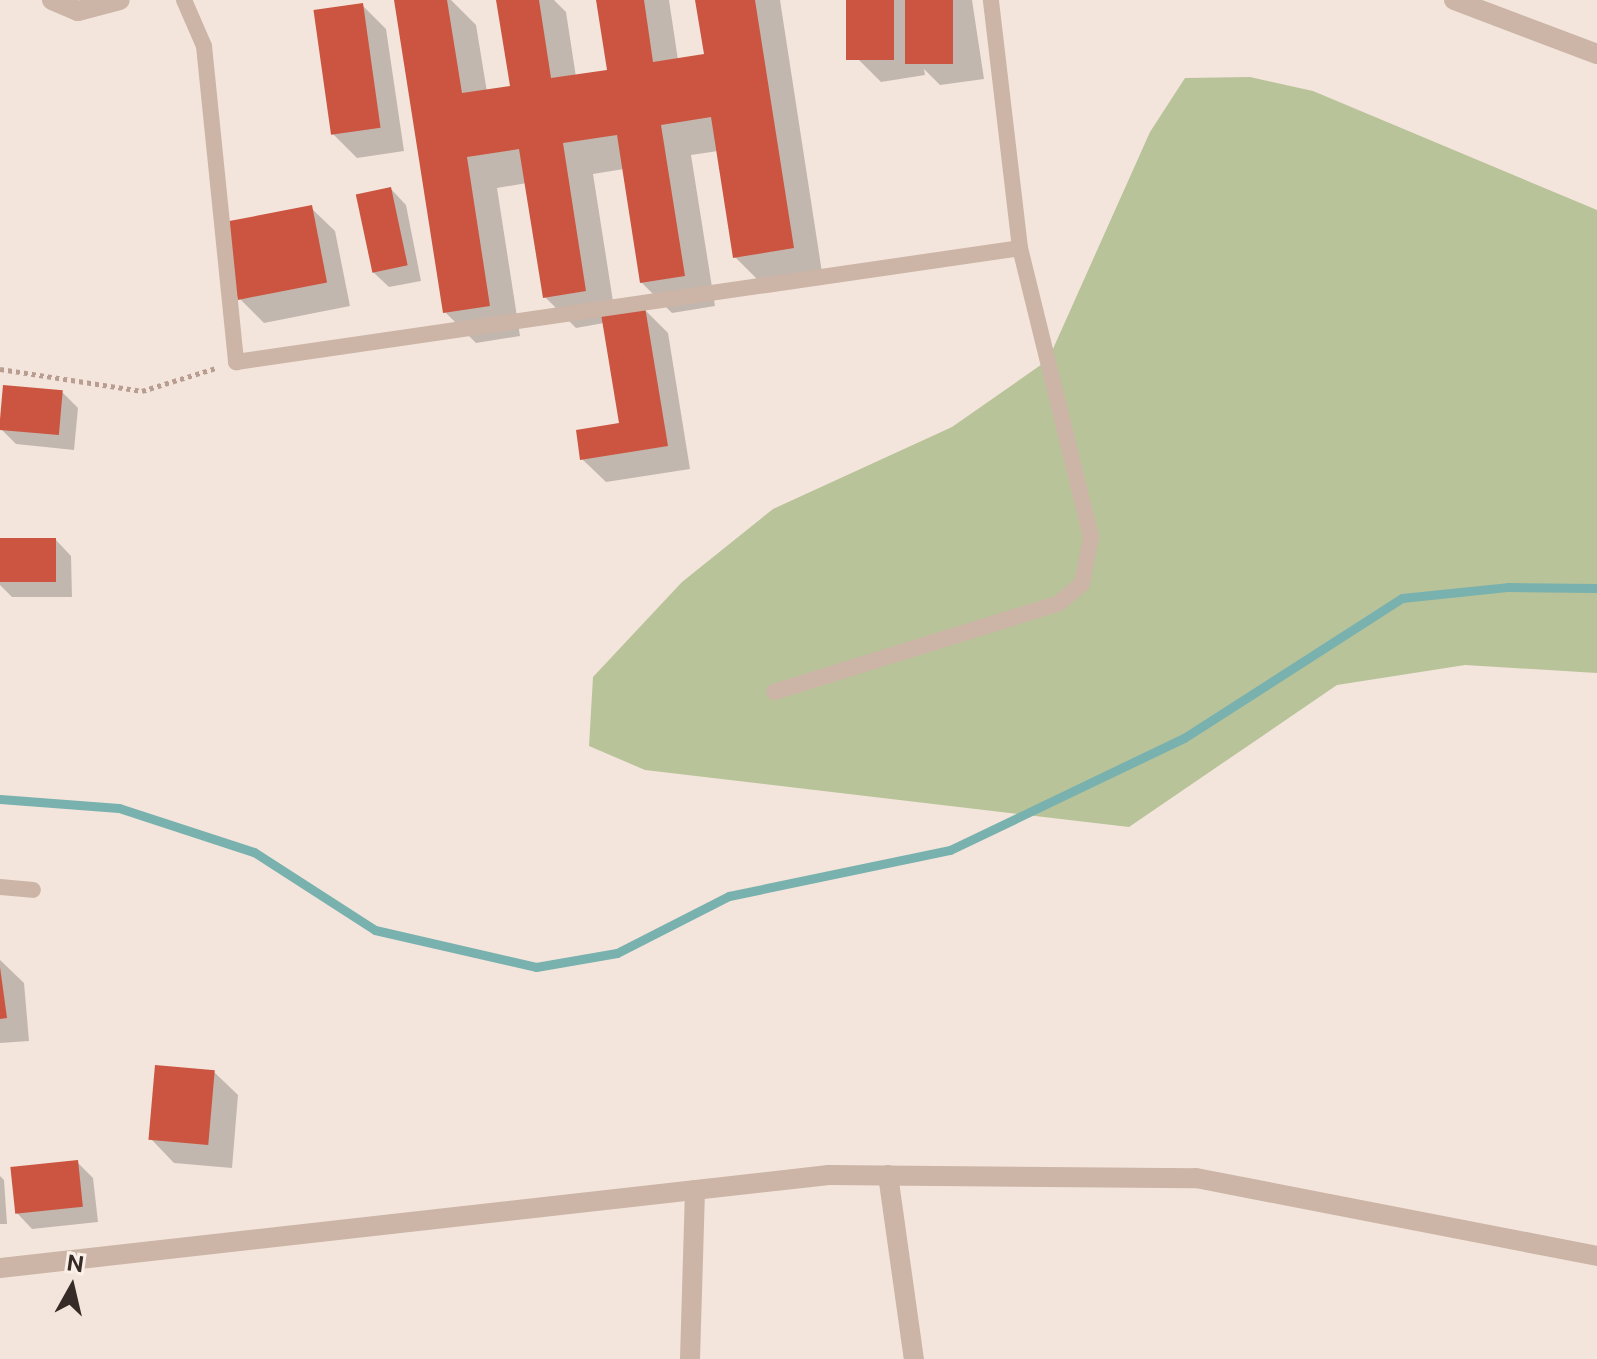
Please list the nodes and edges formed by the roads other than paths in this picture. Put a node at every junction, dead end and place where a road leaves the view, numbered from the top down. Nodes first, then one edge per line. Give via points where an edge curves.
1 (52, 0) edge
2 (120, 0) edge
3 (184, 0) edge
4 (991, 0) edge
5 (1454, 0) edge
6 (1597, 54) edge
7 (1020, 248) junction
8 (774, 692) dead end
9 (0, 887) edge
10 (33, 890) dead end
11 (888, 1175) junction
12 (695, 1190) junction
13 (1597, 1256) edge
14 (0, 1268) edge
15 (690, 1359) edge
16 (914, 1359) edge

1 - 2 street via 78,11
3 - 7 lane via 204,46 236,362
4 - 7 lane
5 - 6 street
7 - 8 lane via 1091,537 1082,584 1059,603
9 - 10 lane
11 - 12 street
11 - 13 street via 1196,1178
11 - 16 street
12 - 14 street
12 - 15 street

